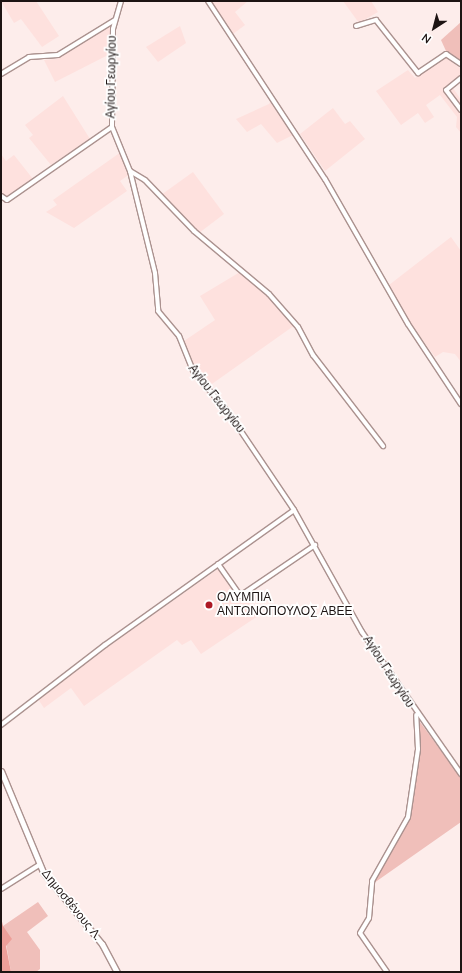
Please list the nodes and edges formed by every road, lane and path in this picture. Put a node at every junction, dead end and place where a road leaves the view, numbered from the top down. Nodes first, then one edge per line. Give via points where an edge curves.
1 (121, 1) edge
2 (208, 1) edge
3 (115, 20) junction
4 (356, 26) dead end
5 (461, 64) edge
6 (1, 74) edge
7 (461, 78) edge
8 (461, 110) edge
9 (112, 126) junction
10 (130, 171) junction
11 (1, 196) edge
12 (461, 404) edge
13 (383, 446) dead end
14 (294, 510) junction
15 (315, 545) junction
16 (218, 564) junction
17 (416, 714) junction
18 (1, 725) edge
19 (1, 771) edge
20 (461, 774) edge
21 (40, 865) junction
22 (1, 889) edge
23 (117, 972) edge
24 (387, 972) edge

1 - 3 street, Αγίου Γεωργίου
2 - 12 street via 325,179 408,324
3 - 6 street via 58,55 29,57
3 - 9 street, Αγίου Γεωργίου
4 - 5 street via 376,20 418,73 446,54
7 - 8 street via 446,90
9 - 10 street, Αγίου Γεωργίου
9 - 11 street via 7,200
10 - 13 street via 145,180 194,231 269,294 298,327 313,355
10 - 14 street, Αγίου Γεωργίου via 154,273 158,311 179,336 193,371 228,412
14 - 15 street, Αγίου Γεωργίου
14 - 16 street
15 - 16 street via 240,596
15 - 17 street, Αγίου Γεωργίου via 348,609
16 - 18 street
17 - 20 street, Αγίου Γεωργίου
17 - 24 street via 418,749 408,817 372,881 369,918 360,934
19 - 21 street, Δημοσθένους Λ.
21 - 22 street
21 - 23 street, Δημοσθένους Λ. via 102,944

